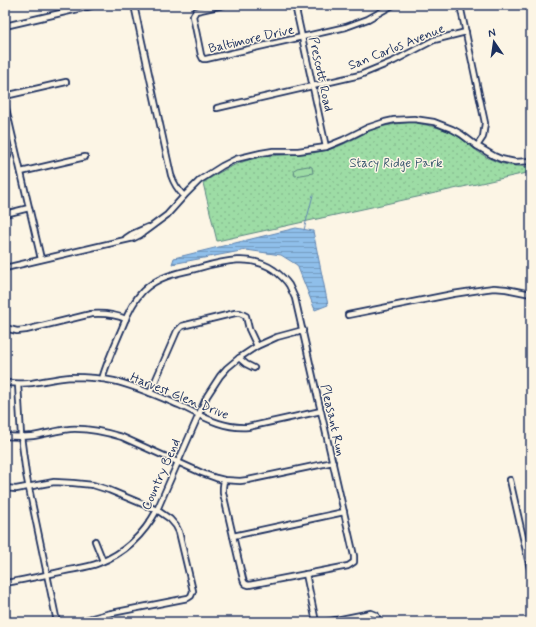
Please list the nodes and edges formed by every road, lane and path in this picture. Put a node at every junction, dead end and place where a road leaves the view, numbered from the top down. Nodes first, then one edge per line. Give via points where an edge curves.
1 (134, 5) edge
2 (223, 5) edge
3 (295, 5) edge
4 (393, 5) edge
5 (460, 5) edge
6 (91, 6) dead end
7 (5, 26) edge
8 (466, 32) junction
9 (302, 38) junction
10 (66, 82) dead end
11 (313, 86) junction
12 (5, 96) edge
13 (5, 104) edge
14 (217, 108) dead end
15 (5, 142) edge
16 (477, 146) junction
17 (326, 147) junction
18 (85, 157) dead end
19 (6, 159) edge
20 (531, 162) edge
21 (21, 172) junction
22 (184, 196) junction
23 (29, 208) junction
24 (5, 214) edge
25 (41, 259) junction
26 (5, 268) edge
27 (531, 294) edge
28 (348, 315) dead end
29 (126, 319) junction
30 (5, 328) edge
31 (303, 330) junction
32 (257, 346) junction
33 (239, 358) junction
34 (254, 368) dead end
35 (102, 379) junction
36 (5, 382) edge
37 (18, 384) junction
38 (150, 394) junction
39 (321, 411) junction
40 (198, 414) junction
41 (5, 436) edge
42 (21, 436) junction
43 (178, 462) junction
44 (333, 462) junction
45 (224, 480) junction
46 (510, 480) dead end
47 (28, 487) junction
48 (5, 488) edge
49 (157, 510) junction
50 (344, 512) junction
51 (233, 536) junction
52 (95, 541) dead end
53 (103, 561) junction
54 (531, 573) edge
55 (306, 574) junction
56 (47, 575) junction
57 (5, 584) edge
58 (57, 622) edge
59 (77, 622) edge
60 (316, 622) edge
61 (326, 622) edge
62 (379, 622) edge

1 - 22 street via 171,175 175,186
2 - 9 street, Baltimore Drive via 194,13 201,55 204,59
3 - 9 street, Prescott Road
4 - 9 street, Baltimore Drive via 368,19 346,27
5 - 8 street
6 - 7 street
8 - 11 street, San Carlos Avenue via 434,40 371,71
8 - 16 street via 485,123 483,136
9 - 11 street, Prescott Road
10 - 12 street
11 - 14 street, San Carlos Avenue
11 - 17 street, Prescott Road
13 - 21 street
15 - 19 street via 8,154
16 - 17 street via 461,134 443,126 424,120 404,119 376,124
16 - 20 street via 500,159
17 - 22 street via 261,153 236,159 200,180
18 - 21 street
21 - 23 street
22 - 25 street via 155,225 122,240
23 - 24 street
23 - 25 street
25 - 26 street
27 - 28 street via 490,288
29 - 30 street via 101,313 26,330
29 - 31 street, Pleasant Run via 138,296 158,280 173,274 242,259 269,267 280,274 295,298
29 - 35 street
31 - 32 street, Country Bend via 277,336
31 - 39 street, Pleasant Run
32 - 33 street, Country Bend
32 - 38 street via 249,330 246,316 242,313 185,325 179,328
33 - 34 street
33 - 40 street, Country Bend via 213,386
35 - 37 street, Harvest Glen Drive via 73,377
35 - 38 street, Harvest Glen Drive
36 - 37 street, Harvest Glen Drive
37 - 42 street
38 - 40 street, Harvest Glen Drive
39 - 40 street, Harvest Glen Drive via 239,428 228,427
39 - 44 street, Pleasant Run
40 - 43 street, Country Bend
41 - 42 street
42 - 43 street via 69,429 92,430 122,437
42 - 47 street
43 - 45 street
43 - 49 street, Country Bend
44 - 45 street via 248,480
44 - 50 street, Pleasant Run
45 - 51 street via 223,487
46 - 54 street
47 - 48 street
47 - 49 street via 54,482 93,485
47 - 56 street
49 - 53 street, Country Bend via 151,522 133,542
49 - 59 street via 170,519 179,532 192,595 188,598
50 - 51 street
50 - 55 street, Pleasant Run via 354,562 348,566
51 - 55 street via 245,584
52 - 53 street
53 - 56 street, Country Bend
55 - 60 street
56 - 57 street, Country Bend
56 - 58 street
61 - 62 street via 368,613 378,617

